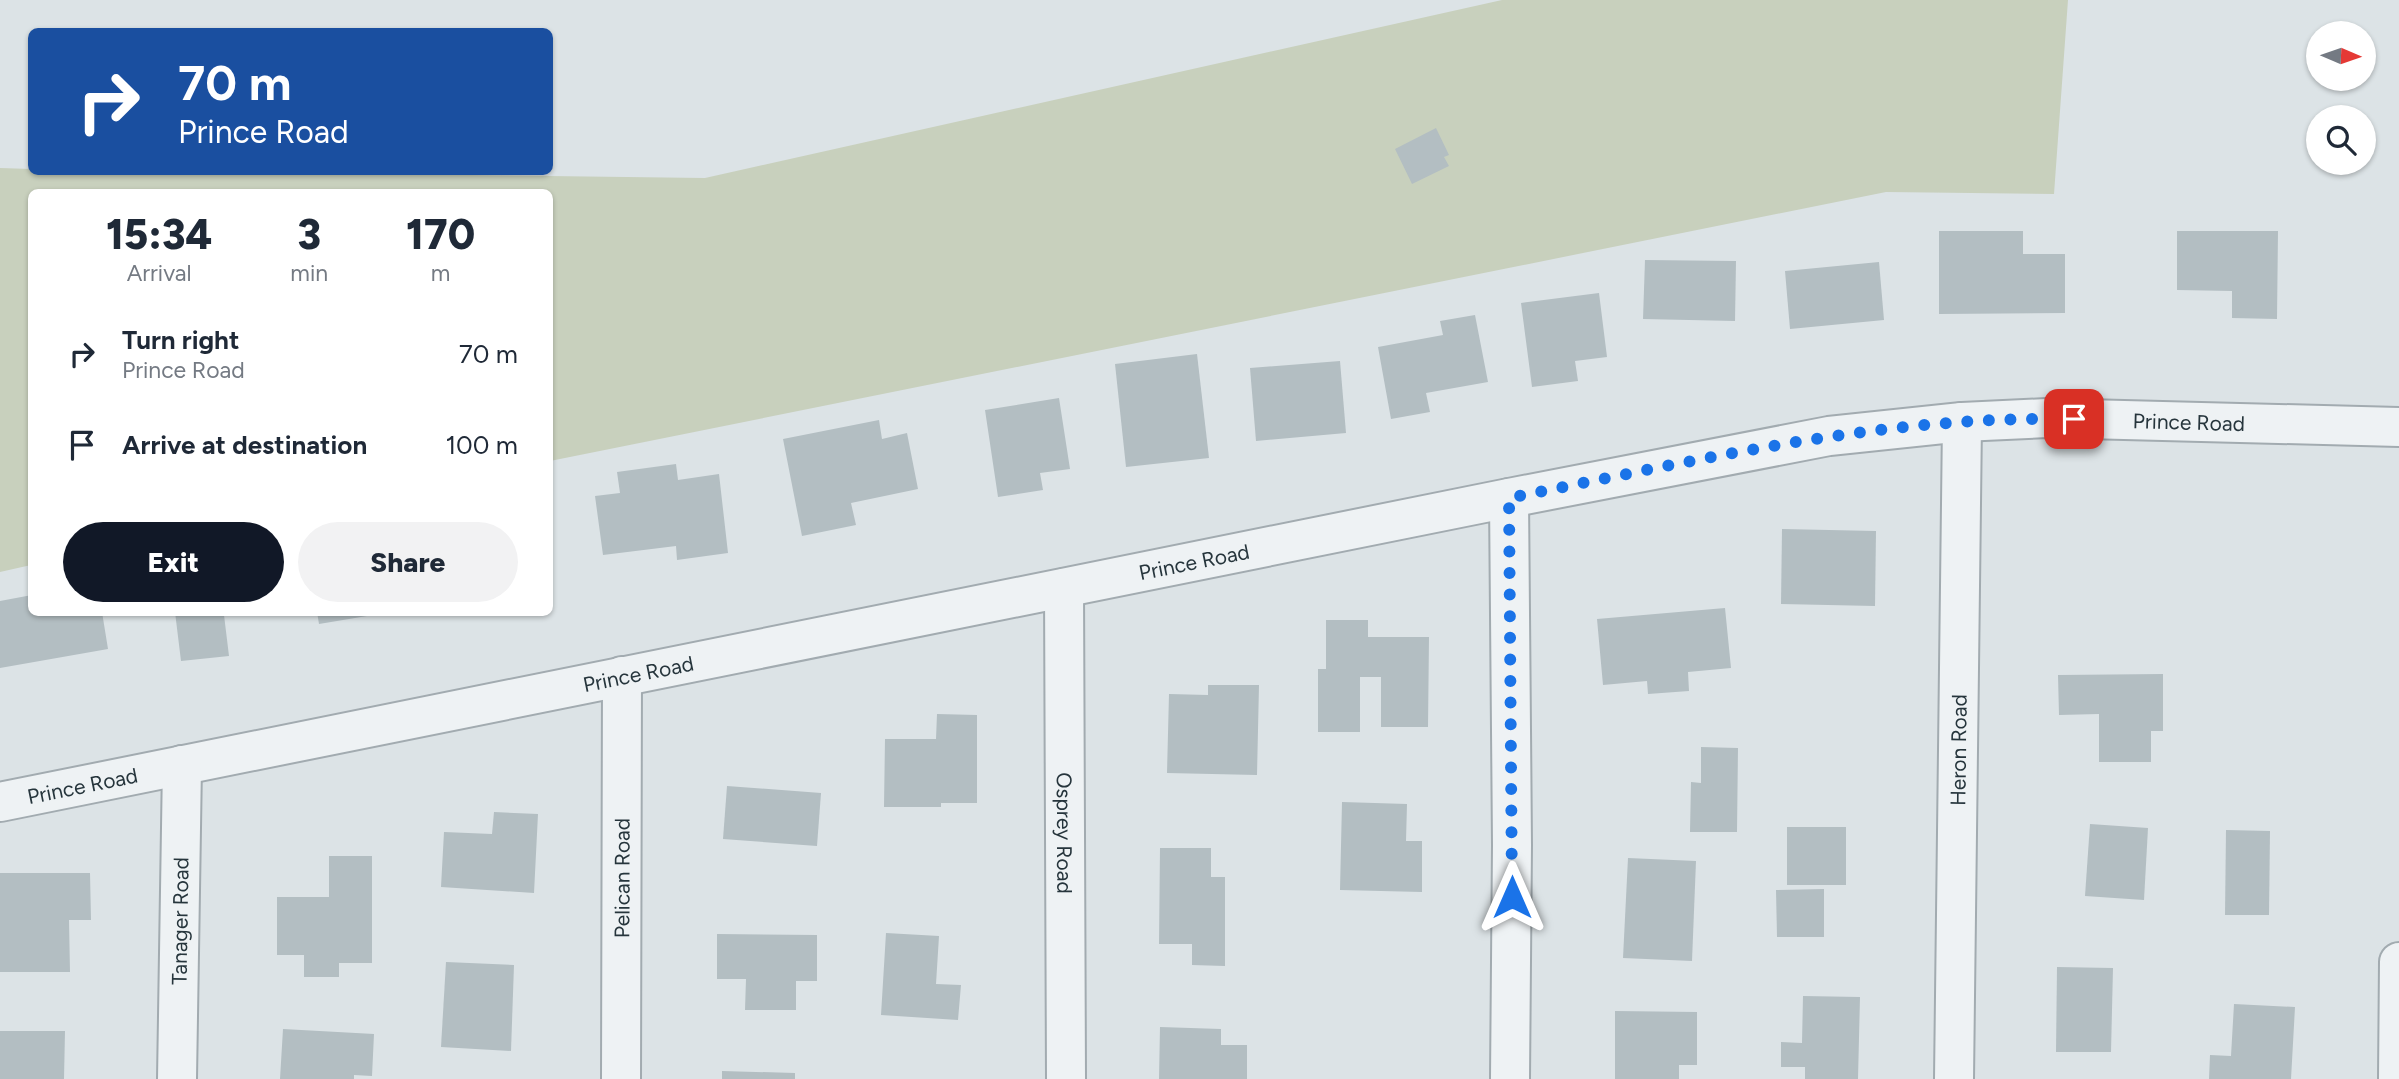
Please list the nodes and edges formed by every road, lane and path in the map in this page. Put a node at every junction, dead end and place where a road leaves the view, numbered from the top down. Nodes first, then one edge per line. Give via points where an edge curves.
1 (1962, 422) junction
2 (2399, 426) edge
3 (1509, 498) junction
4 (1064, 588) junction
5 (622, 676) junction
6 (182, 765) junction
7 (0, 802) edge
8 (2399, 961) edge
9 (177, 1079) edge
10 (621, 1079) edge
11 (1066, 1079) edge
12 (1510, 1079) edge
13 (1954, 1079) edge
14 (2398, 1079) edge

1 - 2 street, Prince Road via 2047,418
1 - 3 street, Prince Road via 1829,436
1 - 13 street, Heron Road
3 - 4 street, Prince Road
3 - 12 street
4 - 5 street, Prince Road
4 - 11 street, Osprey Road
5 - 6 street, Prince Road
5 - 10 street, Pelican Road
6 - 7 street, Prince Road
6 - 9 street, Tanager Road
8 - 14 street

